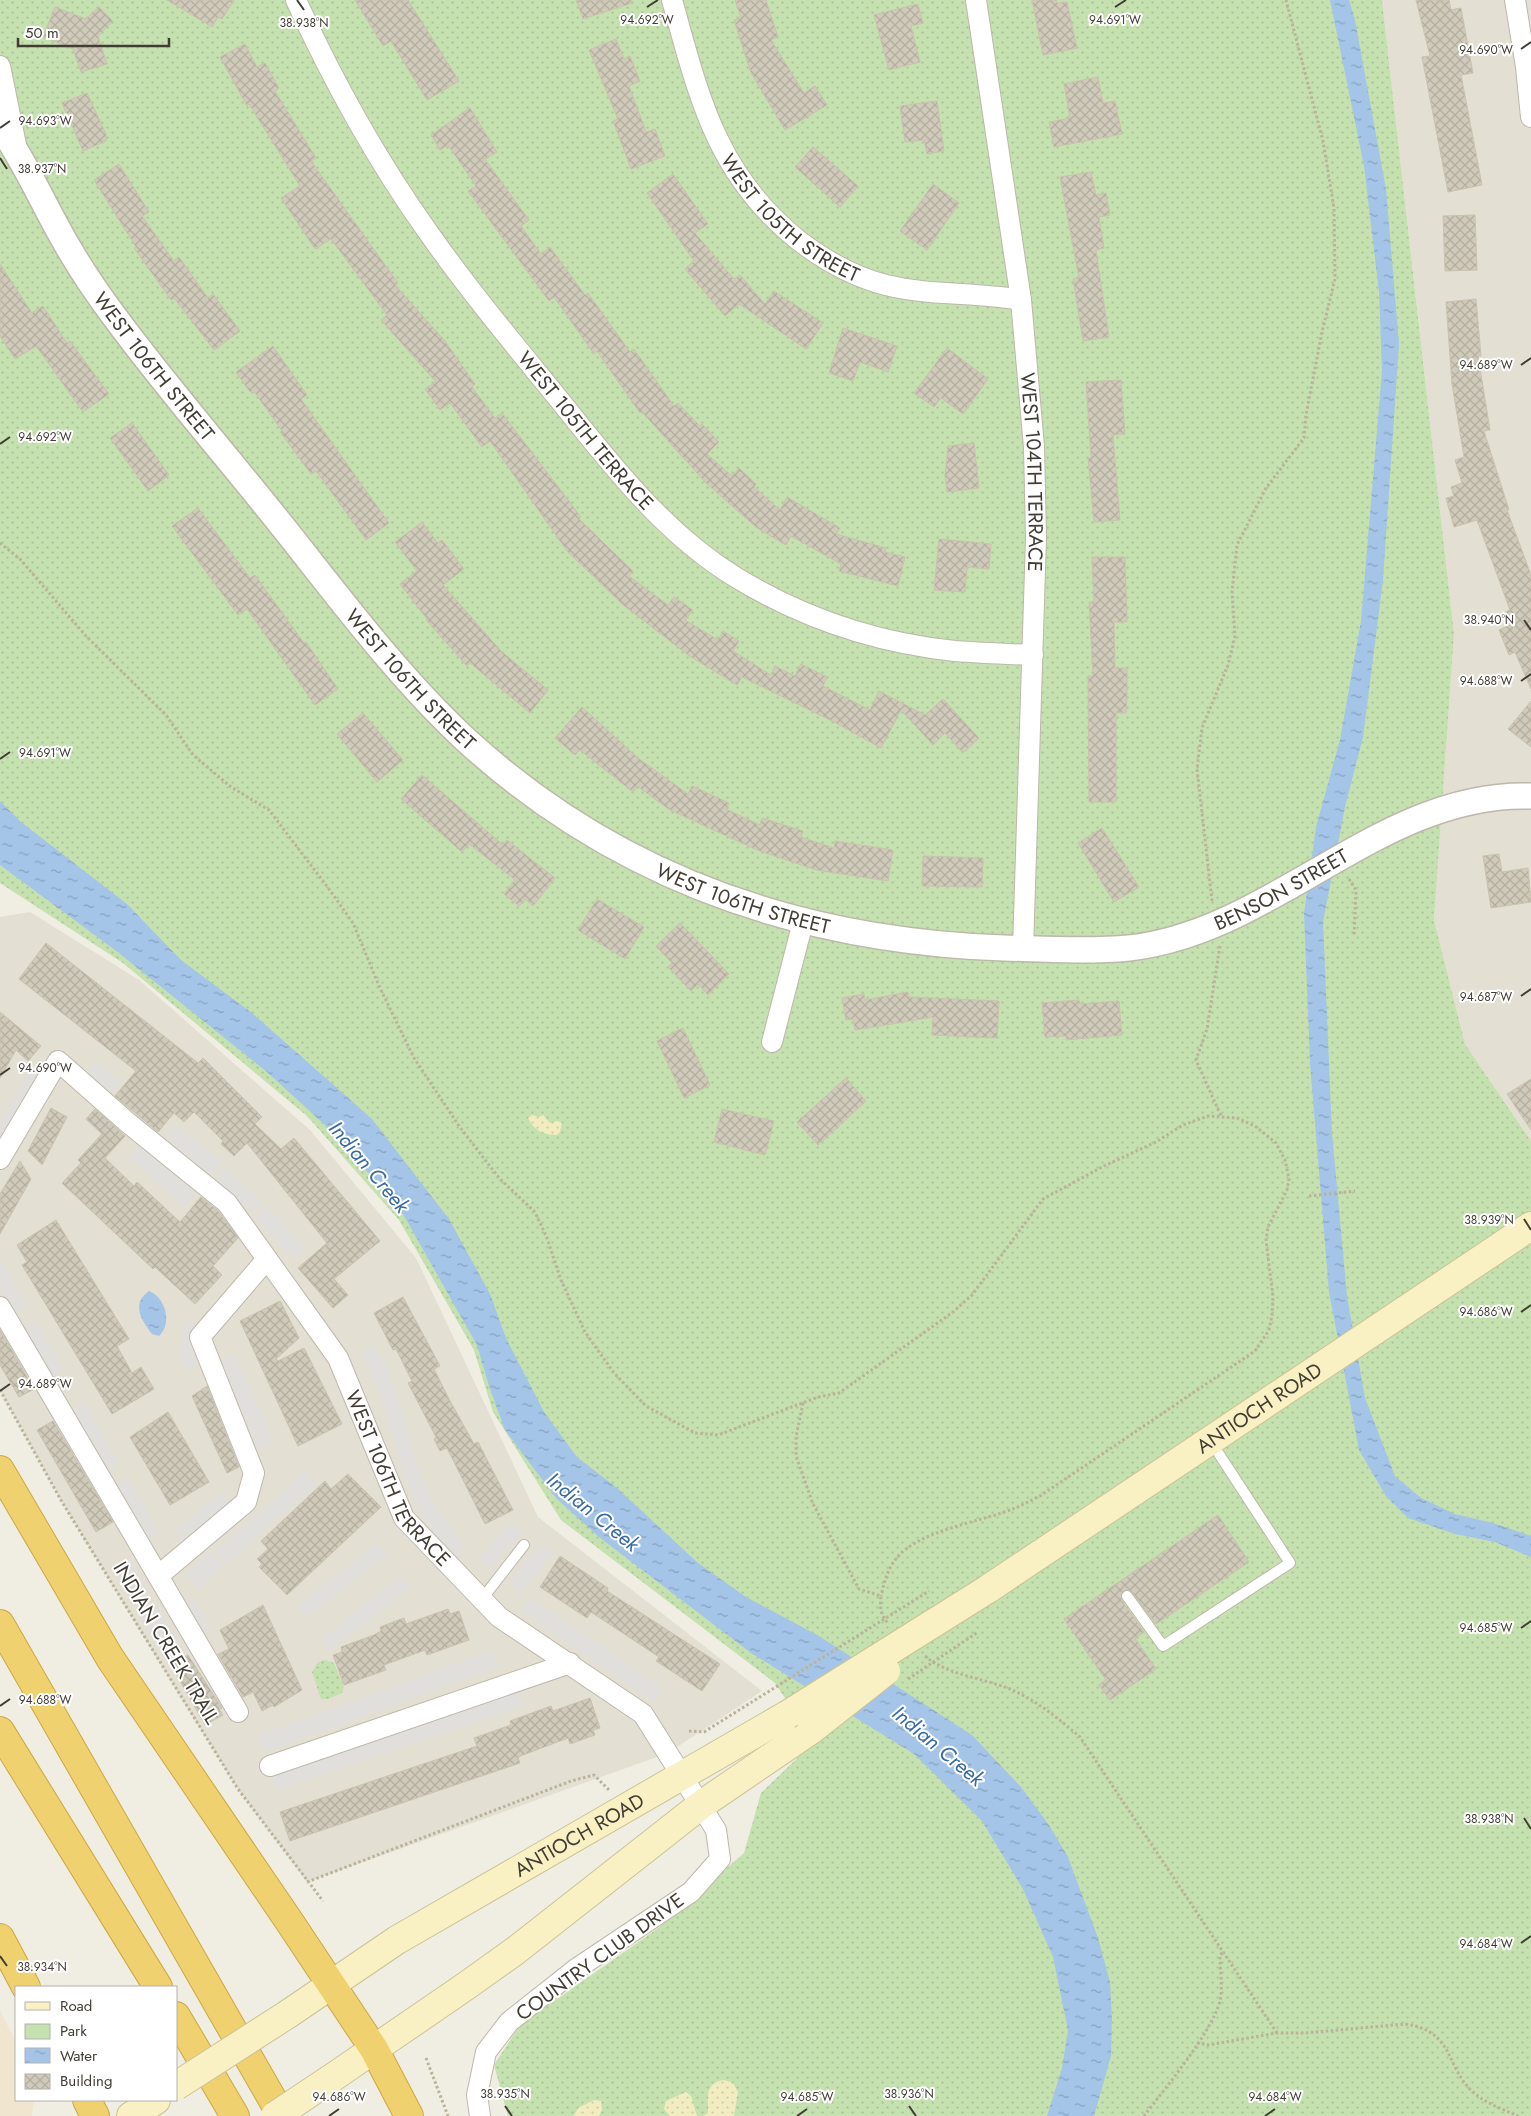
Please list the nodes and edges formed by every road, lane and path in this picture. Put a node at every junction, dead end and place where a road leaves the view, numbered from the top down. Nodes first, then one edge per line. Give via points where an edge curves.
1 (296, 0) edge
2 (672, 0) edge
3 (976, 0) edge
4 (1286, 0) edge
5 (1515, 0) edge
6 (0, 66) edge
7 (1531, 116) edge
8 (0, 126) edge
9 (17, 150) junction
10 (1021, 300) junction
11 (0, 543) edge
12 (1033, 655) junction
13 (1531, 796) edge
14 (1348, 876) dead end
15 (803, 922) junction
16 (1354, 936) dead end
17 (1222, 937) junction
18 (1023, 949) junction
19 (772, 1042) dead end
20 (1221, 1116) junction
21 (0, 1159) edge
22 (1355, 1191) dead end
23 (1309, 1196) dead end
24 (1531, 1226) edge
25 (267, 1259) junction
26 (0, 1307) edge
27 (0, 1390) edge
28 (803, 1403) junction
29 (1219, 1454) dead end
30 (0, 1470) edge
31 (524, 1545) dead end
32 (158, 1576) junction
33 (988, 1590) junction
34 (929, 1591) dead end
35 (881, 1596) junction
36 (1127, 1596) dead end
37 (482, 1599) junction
38 (884, 1619) junction
39 (0, 1624) edge
40 (570, 1663) junction
41 (936, 1665) dead end
42 (238, 1712) dead end
43 (0, 1731) edge
44 (689, 1731) dead end
45 (270, 1766) dead end
46 (682, 1776) junction
47 (610, 1791) dead end
48 (701, 1805) junction
49 (307, 1882) junction
50 (323, 1901) dead end
51 (0, 1938) edge
52 (1223, 1951) junction
53 (331, 1984) junction
54 (25, 1986) edge
55 (157, 1986) edge
56 (178, 2019) edge
57 (1277, 2033) junction
58 (1197, 2042) junction
59 (374, 2050) junction
60 (426, 2058) dead end
61 (178, 2085) edge
62 (88, 2101) edge
63 (95, 2116) edge
64 (235, 2116) edge
65 (275, 2116) edge
66 (282, 2116) edge
67 (409, 2116) edge
68 (448, 2116) edge
69 (480, 2116) edge
70 (1144, 2116) edge
71 (1518, 2116) edge

1 - 12 street, WEST 105TH TERRACE via 324,62 373,148 427,231 477,298 656,514 696,549 738,578 796,609 843,628 954,651
2 - 10 street, WEST 105TH STREET via 695,81 720,147 751,194 778,223 844,270 884,285
3 - 10 street, WEST 104TH TERRACE
4 - 17 path via 1323,141 1334,208 1335,279 1306,414 1304,438 1266,488 1237,545 1232,592 1235,636 1228,665 1202,728 1197,769 1213,908
5 - 7 street
6 - 9 street
8 - 9 street, WEST 106TH STREET
9 - 15 street, WEST 106TH STREET via 70,251 114,316 365,629 428,702 468,741 579,826 689,883
10 - 12 street, WEST 104TH TERRACE via 1034,447
11 - 28 path via 20,559 86,636 166,715 192,755 231,787 269,810 329,889 353,923 414,1058 499,1178 535,1212 585,1332 614,1372 646,1406 695,1432 718,1435
12 - 18 street, WEST 104TH TERRACE
13 - 17 street, BENSON STREET via 1469,802 1417,818
14 - 16 path via 1356,890
15 - 18 street, WEST 106TH STREET via 942,946
15 - 19 street
17 - 18 street, BENSON STREET via 1126,948
17 - 20 path via 1207,1029 1196,1060
20 - 28 path via 1208,1116 1183,1125 1043,1199 972,1295 839,1392
20 - 35 path via 1237,1118 1255,1126 1276,1143 1285,1160 1289,1178 1268,1227 1266,1240 1273,1297 1269,1330 1262,1343 1255,1351 1040,1496 1015,1509 962,1524 909,1546 889,1571
21 - 25 street, WEST 106TH TERRACE via 58,1061 227,1203
22 - 23 path
24 - 33 main road, ANTIOCH ROAD
25 - 32 street via 200,1337 254,1473 246,1502
25 - 37 street, WEST 106TH TERRACE via 338,1358 404,1518
26 - 32 street
27 - 49 path, INDIAN CREEK TRAIL via 62,1502 182,1699 238,1788
28 - 35 path via 796,1456 813,1504 859,1589
29 - 36 lane via 1290,1562 1163,1646
30 - 53 highway via 110,1658
31 - 37 lane
32 - 42 street
33 - 46 main road, ANTIOCH ROAD, bridge
33 - 48 main road, ANTIOCH ROAD, bridge via 811,1730
34 - 38 path
35 - 38 path via 880,1608
37 - 40 street, WEST 106TH TERRACE via 499,1617
38 - 44 path via 704,1732
39 - 66 highway
40 - 45 street
40 - 46 street, WEST 106TH TERRACE via 643,1714
41 - 52 path via 1011,1690 1058,1718 1080,1737
43 - 55 highway
46 - 48 street, WEST 106TH TERRACE
46 - 53 main road, ANTIOCH ROAD via 397,1940
47 - 49 path via 594,1775 571,1781
48 - 59 main road, ANTIOCH ROAD via 514,1951
48 - 69 street, COUNTRY CLUB DRIVE via 716,1830 720,1858 691,1892 576,1969 509,2022 486,2052 477,2095
49 - 50 path, INDIAN CREEK TRAIL
51 - 54 highway
52 - 57 path
52 - 58 path via 1220,1956 1220,2000 1214,2017
53 - 59 highway
53 - 61 main road, ANTIOCH ROAD, bridge
56 - 64 highway
57 - 58 path via 1208,2045
57 - 71 path via 1405,2024 1422,2026 1443,2043 1472,2092
58 - 70 path
59 - 65 main road, ANTIOCH ROAD, bridge
59 - 67 highway
60 - 68 path
62 - 63 highway

